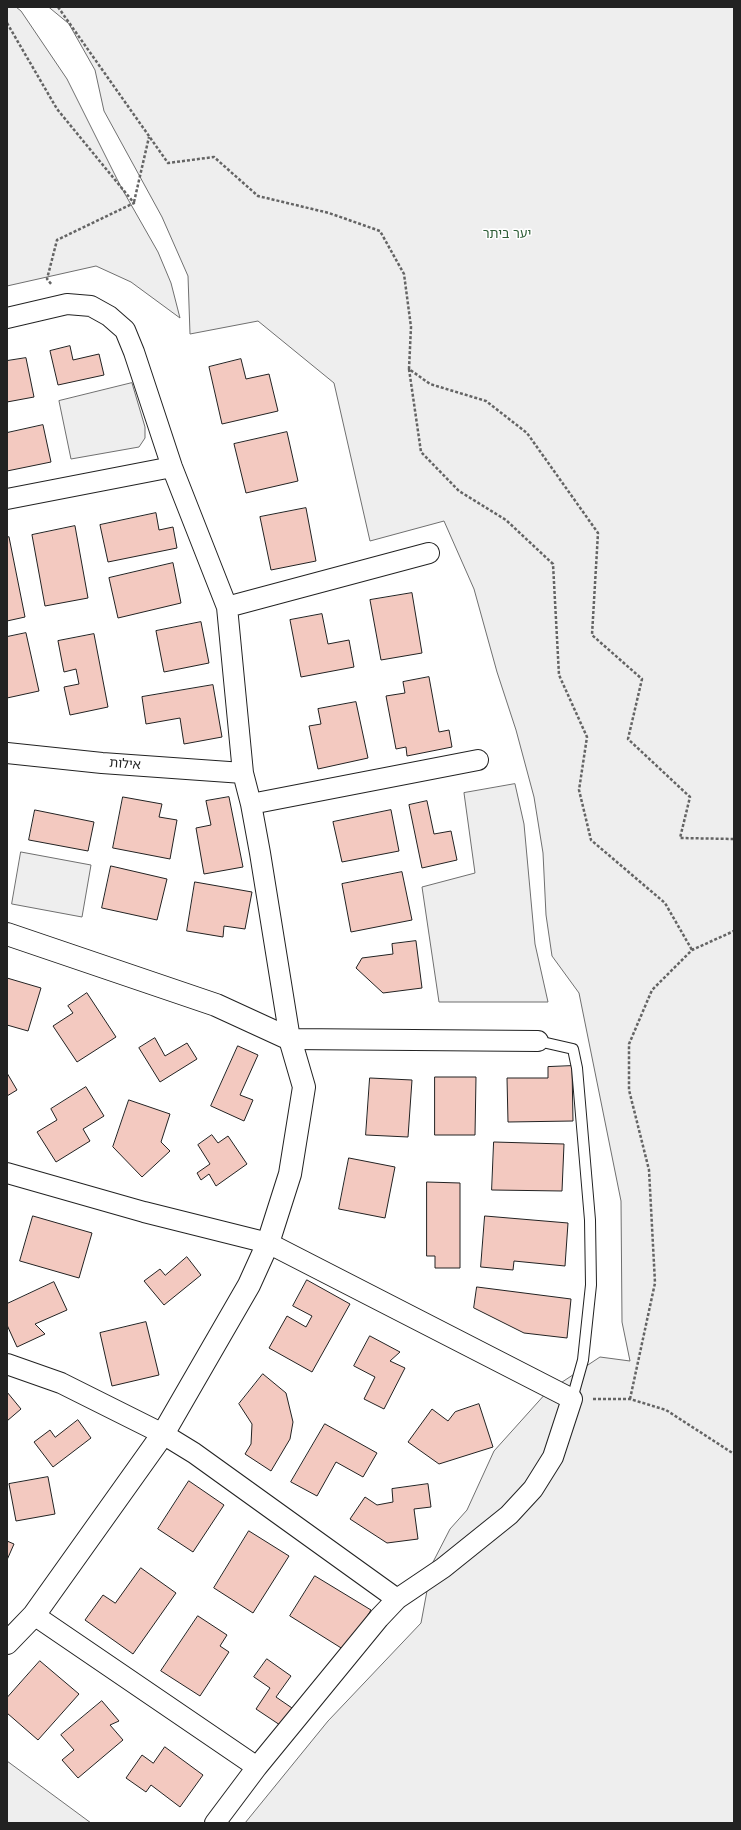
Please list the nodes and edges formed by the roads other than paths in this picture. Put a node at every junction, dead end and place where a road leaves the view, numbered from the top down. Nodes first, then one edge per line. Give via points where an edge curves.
1 (7, 318) edge
2 (172, 467) junction
3 (7, 499) edge
4 (429, 553) dead end
5 (227, 607) junction
6 (7, 753) edge
7 (478, 760) dead end
8 (243, 773) junction
9 (251, 804) junction
10 (7, 934) edge
11 (290, 1039) junction
12 (538, 1041) joint
13 (7, 1173) edge
14 (268, 1243) junction
15 (7, 1364) edge
16 (572, 1399) junction
17 (163, 1434) junction
18 (397, 1599) junction
19 (34, 1615) junction
20 (11, 1634) edge
21 (257, 1767) junction
22 (215, 1823) edge

1 - 2 street via 67,304 91,306 109,316 125,330
2 - 3 street
2 - 5 street
4 - 5 street
5 - 8 street
6 - 8 street, אילות
7 - 9 street
8 - 9 street
9 - 11 street
10 - 11 street via 216,1005
11 - 12 street
11 - 14 street via 304,1087 290,1174
12 - 16 lane via 573,1049 577,1068 590,1220 591,1285 583,1360
13 - 14 street via 144,1212
14 - 16 street
14 - 17 street via 249,1285
15 - 17 street via 61,1383
16 - 18 street via 553,1457 534,1489 509,1515 443,1568
17 - 18 street via 194,1453
17 - 19 street
18 - 21 street
19 - 20 street
19 - 21 street
21 - 22 street

